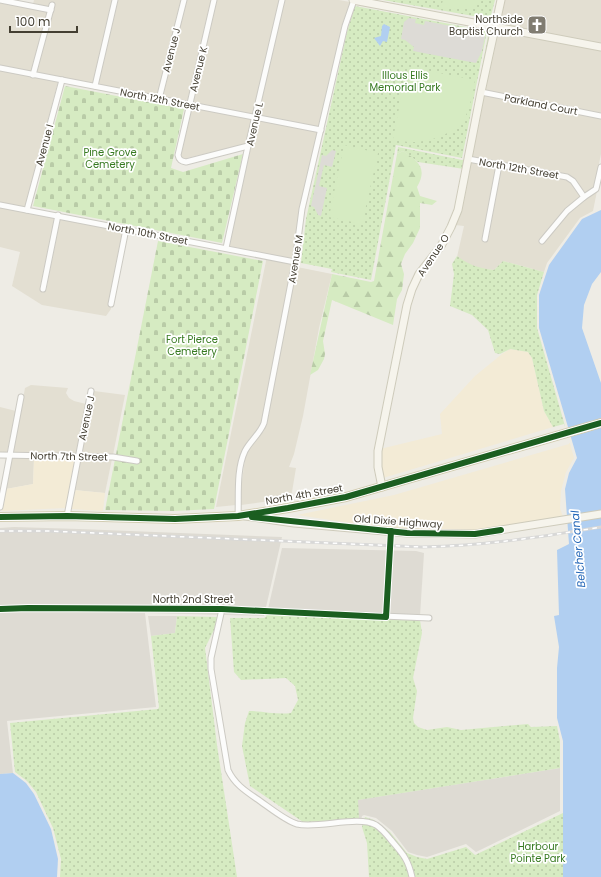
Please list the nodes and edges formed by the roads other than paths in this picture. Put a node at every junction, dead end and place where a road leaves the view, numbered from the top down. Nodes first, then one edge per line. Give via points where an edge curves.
1 (0, 0) edge
2 (115, 0) edge
3 (184, 0) edge
4 (214, 0) edge
5 (282, 0) edge
6 (353, 0) edge
7 (501, 0) edge
8 (31, 3) edge
9 (494, 26) junction
10 (601, 47) edge
11 (0, 68) edge
12 (33, 75) junction
13 (62, 80) junction
14 (95, 86) junction
15 (481, 92) junction
16 (159, 99) junction
17 (189, 105) junction
18 (601, 116) edge
19 (255, 117) junction
20 (321, 130) junction
21 (248, 146) junction
22 (468, 159) junction
23 (499, 164) junction
24 (601, 167) edge
25 (584, 197) junction
26 (0, 205) edge
27 (27, 210) junction
28 (58, 216) junction
29 (126, 230) junction
30 (485, 239) dead end
31 (542, 241) dead end
32 (226, 248) junction
33 (295, 262) junction
34 (44, 289) dead end
35 (111, 304) dead end
36 (91, 391) dead end
37 (21, 397) dead end
38 (601, 423) edge
39 (9, 454) junction
40 (0, 455) edge
41 (78, 457) junction
42 (137, 461) dead end
43 (382, 487) junction
44 (0, 507) edge
45 (288, 508) junction
46 (601, 514) edge
47 (0, 516) edge
48 (67, 516) junction
49 (238, 516) junction
50 (294, 522) junction
51 (0, 609) edge
52 (222, 609) junction
53 (429, 618) dead end
54 (412, 877) edge

1 - 8 street
2 - 14 street
3 - 16 street, Avenue J
4 - 17 street, Avenue K
5 - 19 street, Avenue L
6 - 9 street
6 - 20 street, Avenue M
7 - 9 street, Avenue O
8 - 12 street via 52,8
9 - 10 street
9 - 15 street, Avenue O
11 - 12 street, North 12th Street
12 - 13 street, North 12th Street
13 - 14 street, North 12th Street
13 - 27 street, Avenue I
14 - 16 street, North 12th Street
15 - 18 street, Parkland Court
15 - 22 street, Avenue O
16 - 17 street, North 12th Street
17 - 19 street, North 12th Street
17 - 21 street, Avenue K via 178,155 180,161 186,162
19 - 20 street, North 12th Street
19 - 21 street, Avenue L
20 - 33 street, Avenue M via 302,211
21 - 32 street, Avenue L
22 - 23 street, North 12th Street
22 - 43 street, Avenue O via 458,210 451,227 419,274 407,305 378,451
23 - 25 street, North 12th Street via 567,177
23 - 30 street
24 - 25 street via 596,189
25 - 31 street via 566,211
26 - 27 street, North 10th Street
27 - 28 street, North 10th Street
28 - 29 street, North 10th Street
28 - 34 street
29 - 32 street, North 10th Street
29 - 35 street
32 - 33 street, North 10th Street
33 - 49 street, Avenue M via 264,423 242,458
36 - 41 street, Avenue J
37 - 39 street
38 - 43 main road, North 4th Street
39 - 40 street, North 7th Street
39 - 41 street, North 7th Street
39 - 44 street
41 - 42 street, North 7th Street via 113,457
41 - 48 street, Avenue J
43 - 45 main road, North 4th Street
45 - 49 main road, North 4th Street
45 - 50 street via 288,519
46 - 50 street, Old Dixie Highway via 475,534 407,533
47 - 48 main road, North 4th Street
48 - 49 main road, North 4th Street via 152,519
49 - 50 street, Old Dixie Highway
51 - 52 street, North 2nd Street
52 - 53 street, North 2nd Street
52 - 54 street via 211,669 228,770 232,779 241,788 296,824 354,821 375,824 402,852

